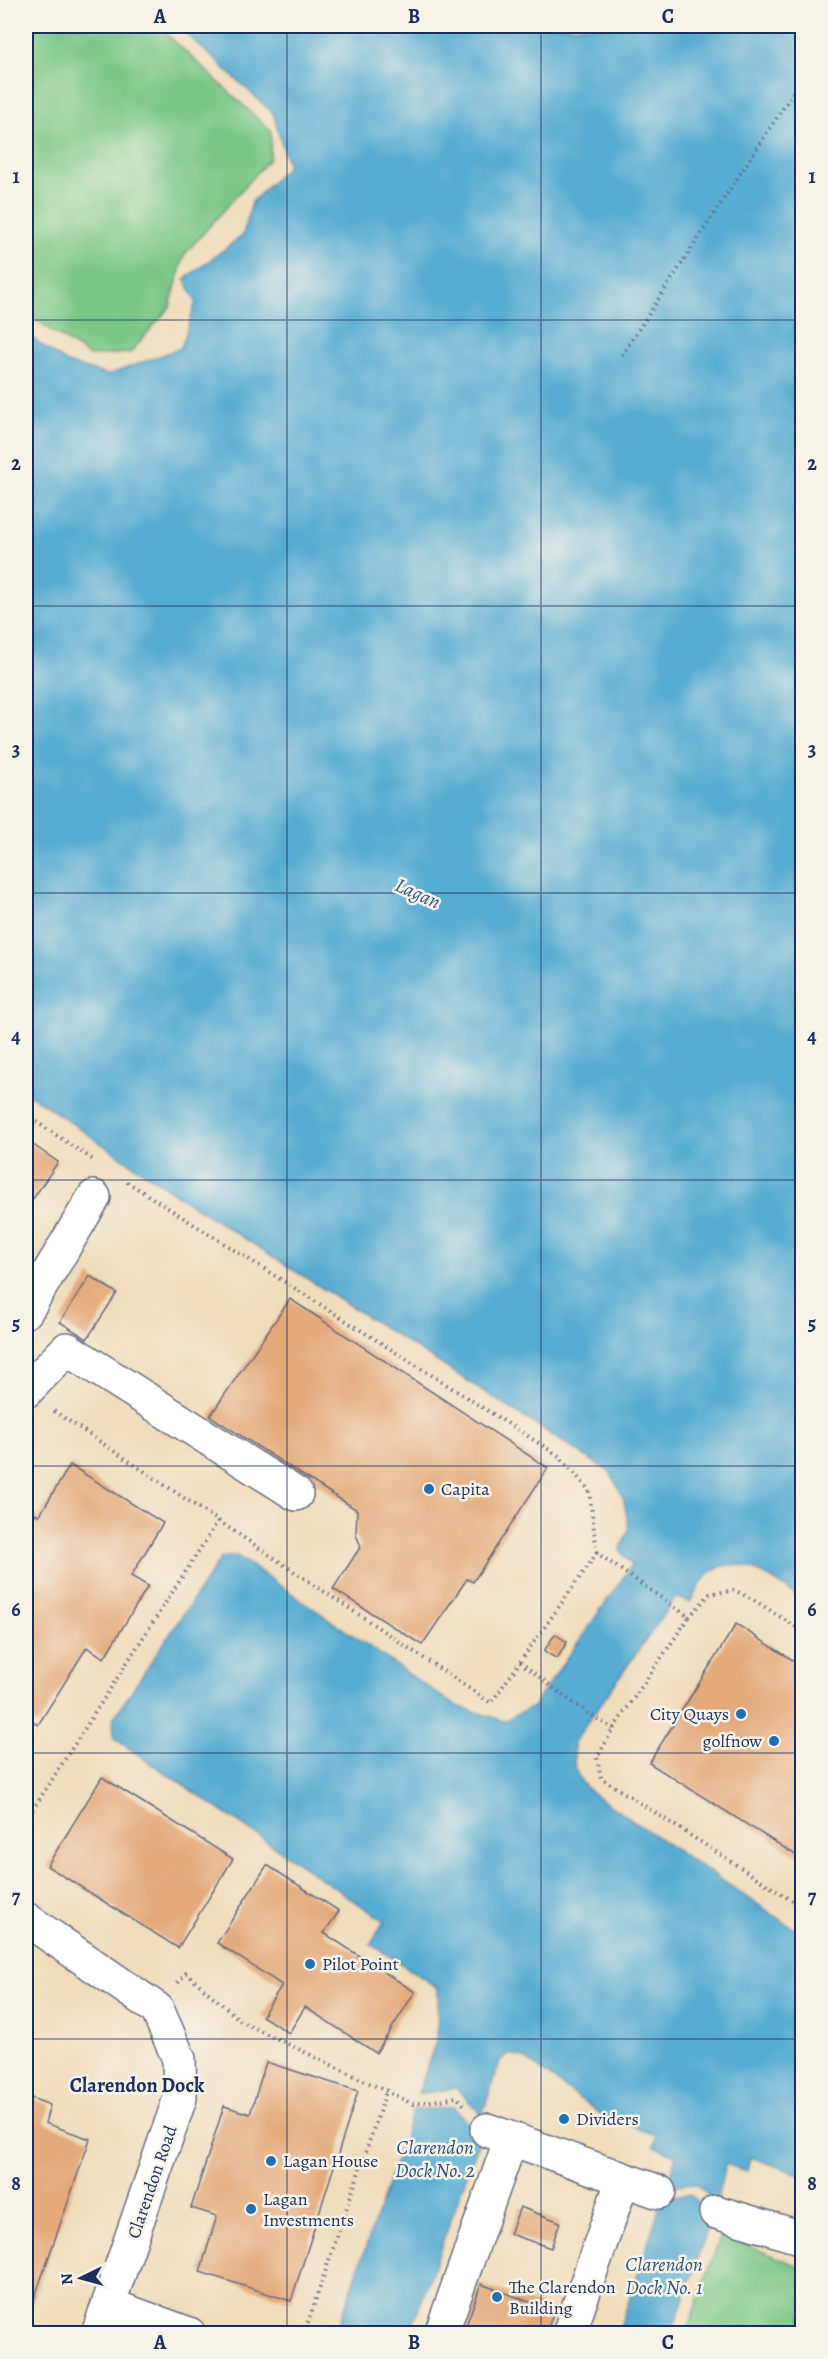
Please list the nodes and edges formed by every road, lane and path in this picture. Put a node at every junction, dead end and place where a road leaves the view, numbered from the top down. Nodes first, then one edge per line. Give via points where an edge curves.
1 (802, 79) edge
2 (622, 355) dead end
3 (26, 1115) edge
4 (95, 1161) dead end
5 (125, 1181) dead end
6 (94, 1197) dead end
7 (26, 1311) edge
8 (35, 1398) edge
9 (296, 1494) dead end
10 (218, 1521) junction
11 (597, 1553) junction
12 (689, 1617) junction
13 (802, 1631) edge
14 (520, 1662) junction
15 (613, 1729) junction
16 (26, 1820) edge
17 (802, 1907) edge
18 (26, 1919) edge
19 (157, 2009) junction
20 (387, 2090) junction
21 (490, 2127) junction
22 (623, 2179) junction
23 (659, 2192) dead end
24 (716, 2211) dead end
25 (802, 2238) edge
26 (104, 2319) edge
27 (189, 2334) edge
28 (304, 2334) edge
29 (441, 2334) edge
30 (569, 2334) edge

1 - 2 path
3 - 4 path
5 - 11 path via 559,1456 589,1490
6 - 7 street
8 - 9 street via 67,1349
8 - 10 path
10 - 14 path via 491,1703
10 - 16 path
11 - 12 path
11 - 14 path
12 - 13 path via 710,1594 734,1590
12 - 15 path
14 - 15 path
15 - 17 path via 597,1758 601,1778
18 - 19 street
19 - 20 path via 186,1973 242,2022
19 - 26 street, Clarendon Road via 179,2059 180,2098
20 - 21 path via 416,2103 457,2097
20 - 28 path
21 - 22 street
21 - 29 street
22 - 23 street
22 - 30 street
24 - 25 street
26 - 27 street

